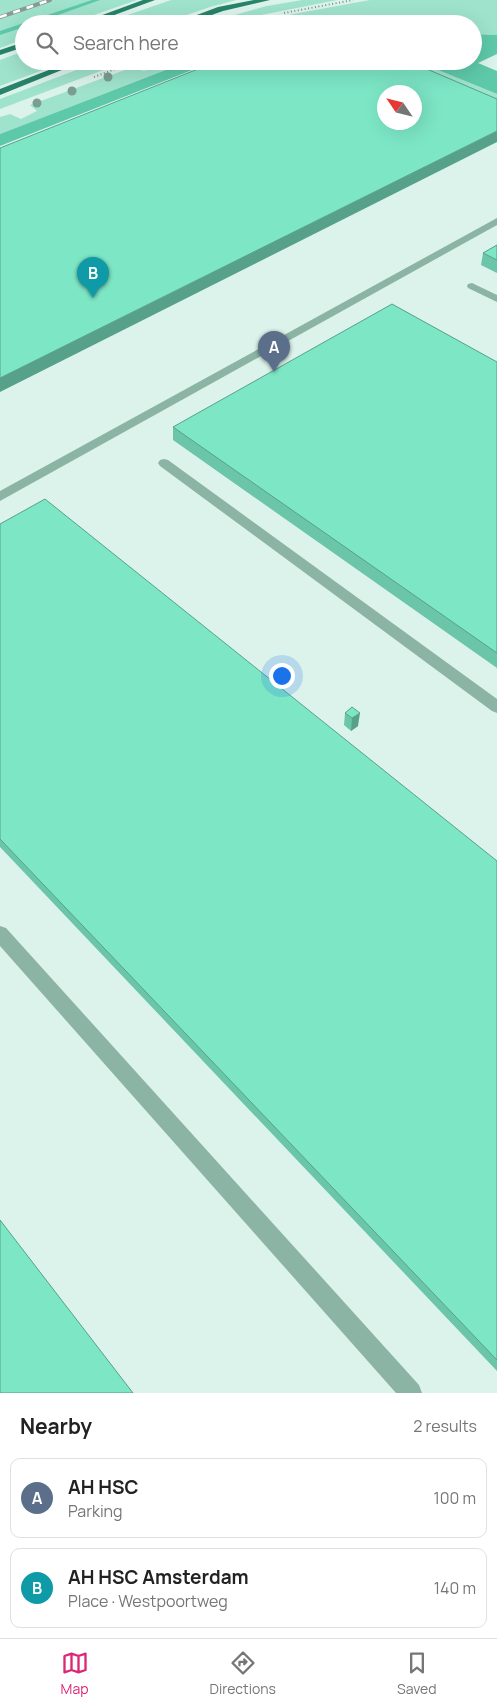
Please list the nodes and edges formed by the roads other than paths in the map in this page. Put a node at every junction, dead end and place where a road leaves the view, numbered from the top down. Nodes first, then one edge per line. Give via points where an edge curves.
1 (151, 0) edge
2 (266, 0) edge
3 (108, 15) edge
4 (203, 15) edge
5 (15, 47) edge
6 (0, 53) edge
7 (57, 70) edge
8 (0, 92) edge
9 (497, 220) edge
10 (472, 286) dead end
11 (497, 299) edge
12 (164, 463) dead end
13 (0, 497) edge
14 (497, 707) edge
15 (0, 934) edge
16 (411, 1393) edge

1 - 3 main road
2 - 4 main road
5 - 6 main road
7 - 8 main road
9 - 13 lane
10 - 11 lane
12 - 14 lane
15 - 16 lane

